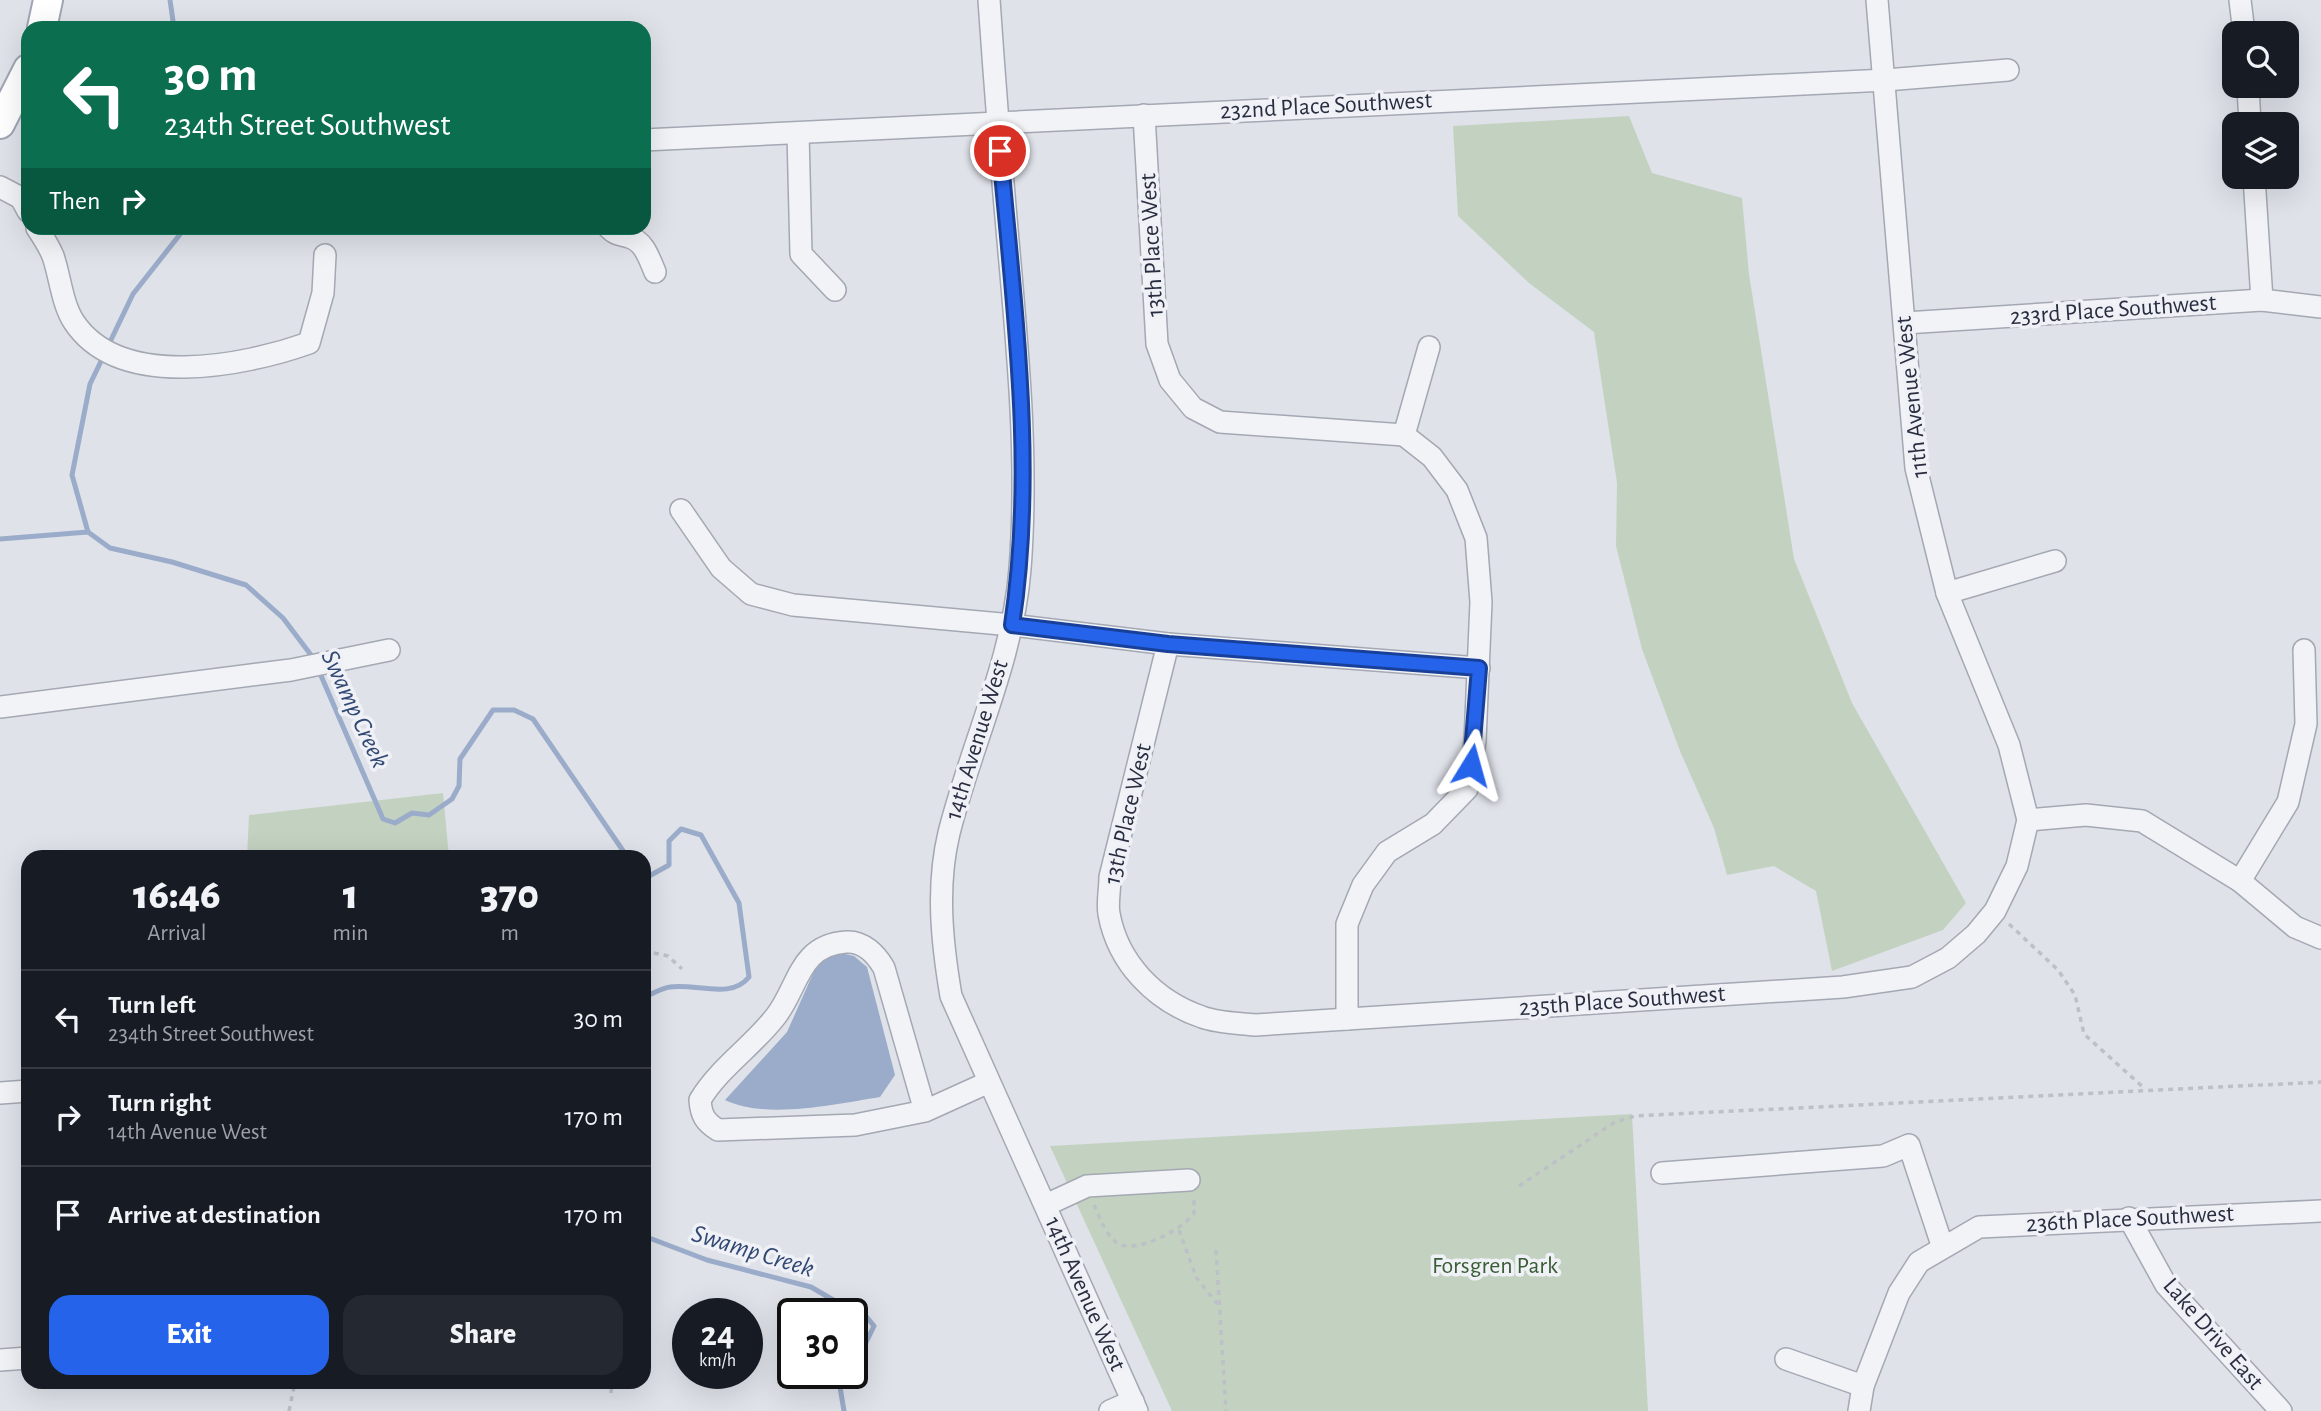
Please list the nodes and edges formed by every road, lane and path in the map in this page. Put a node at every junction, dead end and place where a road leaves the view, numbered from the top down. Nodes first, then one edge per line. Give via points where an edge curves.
1 (48, 0) edge
2 (989, 0) edge
3 (1877, 0) edge
4 (2239, 0) edge
5 (44, 21) edge
6 (2242, 21) edge
7 (2008, 70) dead end
8 (1886, 80) junction
9 (21, 83) edge
10 (1144, 114) junction
11 (0, 124) edge
12 (998, 125) junction
13 (798, 133) junction
14 (651, 140) edge
15 (0, 187) edge
16 (2255, 189) edge
17 (21, 198) edge
18 (41, 235) edge
19 (617, 235) edge
20 (325, 255) dead end
21 (655, 272) dead end
22 (835, 290) dead end
23 (2262, 300) junction
24 (2321, 307) edge
25 (1905, 323) junction
26 (1429, 347) dead end
27 (1404, 435) junction
28 (681, 510) dead end
29 (2054, 561) dead end
30 (1947, 593) junction
31 (1012, 625) junction
32 (1168, 644) junction
33 (389, 650) dead end
34 (2304, 650) dead end
35 (1479, 668) junction
36 (0, 706) edge
37 (2028, 820) junction
38 (2240, 881) junction
39 (1995, 911) junction
40 (2321, 938) edge
41 (651, 952) edge
42 (682, 969) dead end
43 (1139, 979) joint
44 (1347, 1018) junction
45 (989, 1082) junction
46 (2321, 1082) edge
47 (2145, 1089) junction
48 (21, 1092) edge
49 (0, 1093) edge
50 (925, 1111) junction
51 (1662, 1173) dead end
52 (1189, 1180) joint
53 (1087, 1186) junction
54 (1519, 1186) dead end
55 (1046, 1205) junction
56 (2321, 1211) edge
57 (2129, 1218) junction
58 (1179, 1230) junction
59 (1942, 1245) junction
60 (1216, 1251) dead end
61 (1219, 1306) junction
62 (21, 1359) edge
63 (1786, 1359) dead end
64 (0, 1360) edge
65 (1863, 1387) junction
66 (294, 1389) edge
67 (611, 1389) edge
68 (611, 1393) dead end
69 (1135, 1406) edge
70 (289, 1411) edge
71 (1111, 1411) edge
72 (1226, 1411) edge
73 (1859, 1411) edge
74 (2281, 1411) edge

1 - 5 main road
2 - 12 street, 14th Avenue West
3 - 8 street, 11th Avenue West
4 - 6 street
7 - 8 street, 232nd Place Southwest
8 - 10 street, 232nd Place Southwest
8 - 25 street, 11th Avenue West
9 - 11 main road
10 - 12 street, 232nd Place Southwest
10 - 27 street, 13th Place West via 1157,344 1170,380 1193,408 1220,422
12 - 13 street, 232nd Place Southwest
12 - 31 street, 14th Avenue West via 1024,479 1020,571
13 - 14 street, 232nd Place Southwest
13 - 22 street via 801,254
15 - 17 street
16 - 23 street
18 - 20 street via 52,253 72,320 89,341 129,362 162,367 264,359 309,343 323,293
19 - 21 street via 632,237 643,245
23 - 24 street, 233rd Place Southwest
23 - 25 street, 233rd Place Southwest
25 - 30 street, 11th Avenue West via 1916,468
26 - 27 street
27 - 35 street via 1432,457 1457,490 1476,538 1482,602
28 - 31 street via 721,568 751,594 793,605
29 - 30 street
30 - 37 street, 11th Avenue West via 2009,745
31 - 32 street
31 - 45 street, 14th Avenue West via 948,835 942,887 942,938 951,996
32 - 35 street
32 - 43 street, 13th Place West via 1110,877 1108,913 1121,950
33 - 36 street via 291,670
34 - 38 street via 2306,724 2288,802
35 - 44 street via 1467,789 1433,824 1387,852 1363,885 1347,924
37 - 38 street via 2086,815 2142,821
37 - 39 street, 235th Place Southwest via 2017,866
38 - 40 street via 2295,927
39 - 44 street, 235th Place Southwest via 1948,958 1912,977 1843,987
39 - 47 path via 2058,970 2075,995 2084,1034
41 - 42 path via 668,956
43 - 44 street, 235th Place Southwest via 1170,1002 1203,1018 1255,1025
45 - 50 street
45 - 55 street, 14th Avenue West
46 - 47 path
47 - 54 path via 1635,1116 1615,1122
48 - 49 street
50 - 50 street via 855,1125 718,1130 707,1124 700,1100 777,1015 804,963 817,950 850,942 866,947 884,968
51 - 59 street via 1883,1156 1909,1145
52 - 53 street
52 - 58 path via 1194,1213
53 - 55 street
53 - 58 path via 1101,1221 1118,1244 1128,1247
55 - 69 street, 14th Avenue West
56 - 57 street, 236th Place Southwest
57 - 59 street, 236th Place Southwest via 1979,1227
57 - 74 street, Lake Drive East via 2166,1285
58 - 61 path via 1196,1277
59 - 65 street, 236th Place Southwest via 1919,1262 1899,1293
60 - 61 path
61 - 72 path
62 - 64 street
63 - 65 street
65 - 73 street, 236th Place Southwest
66 - 70 path
67 - 68 path
69 - 71 street

